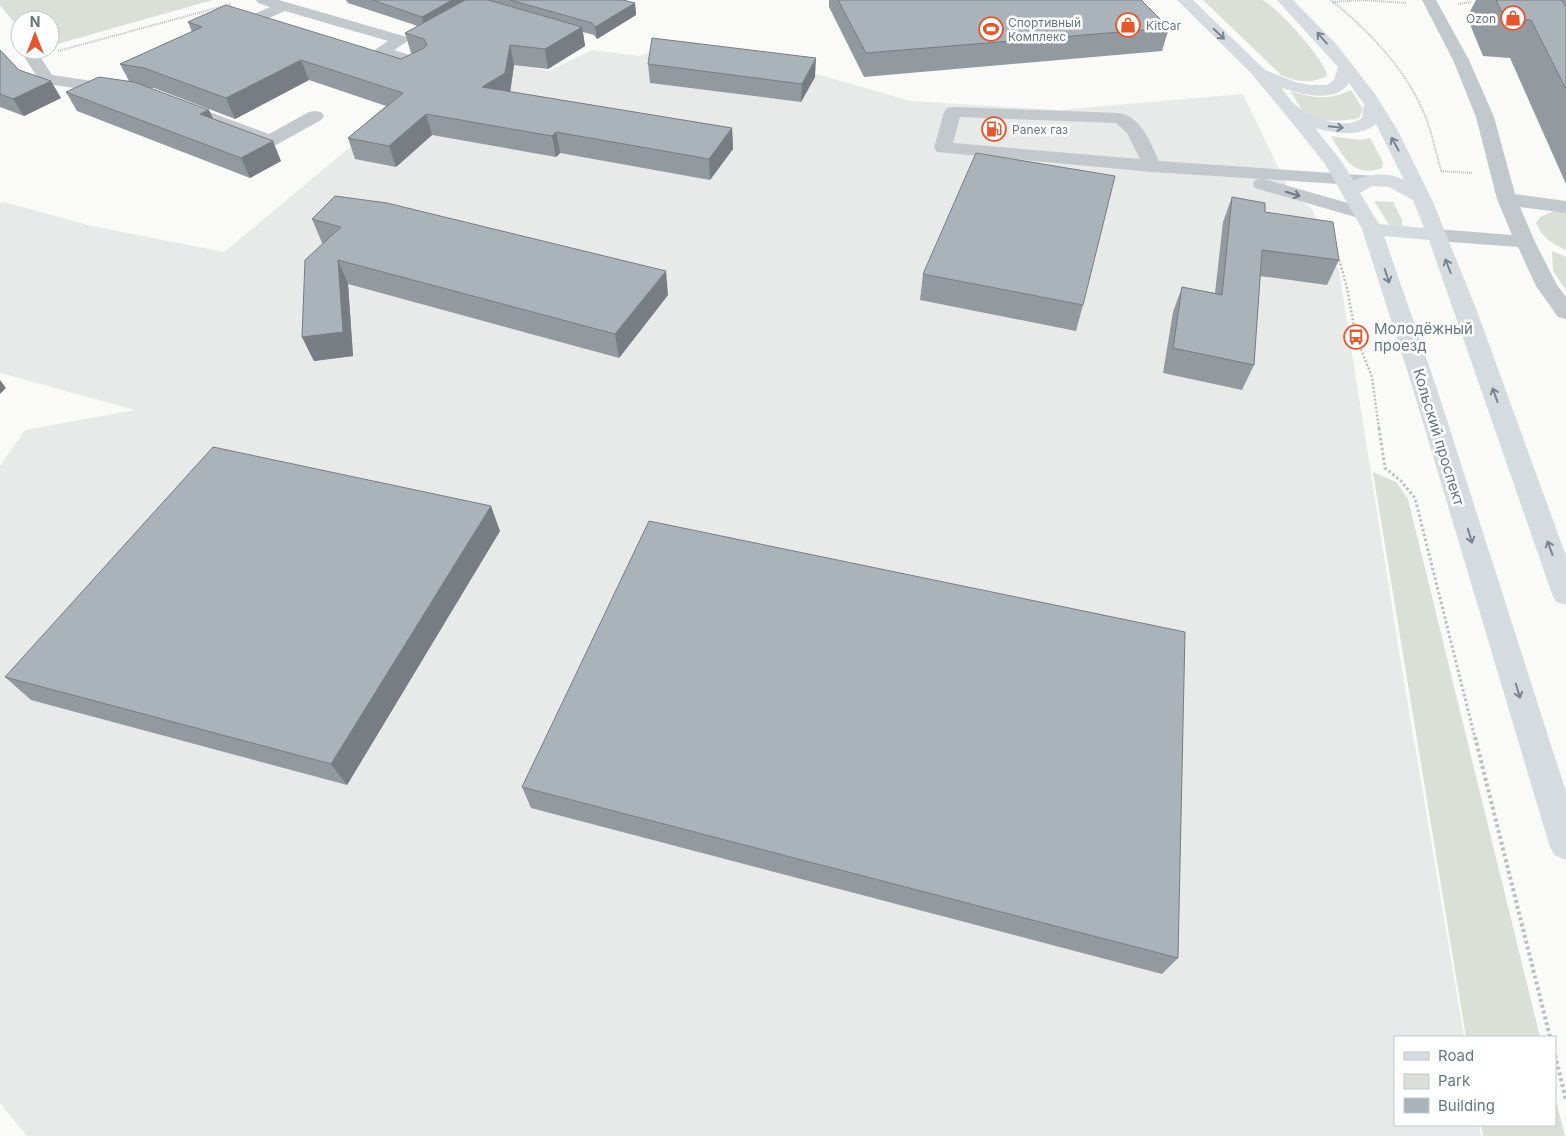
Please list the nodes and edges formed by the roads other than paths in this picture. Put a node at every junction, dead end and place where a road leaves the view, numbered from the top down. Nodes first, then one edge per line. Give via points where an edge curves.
1 (263, 0) edge
2 (1184, 0) edge
3 (1284, 0) edge
4 (1429, 0) edge
5 (284, 6) junction
6 (285, 34) edge
7 (34, 60) edge
8 (369, 61) edge
9 (1346, 67) junction
10 (1257, 70) junction
11 (138, 93) edge
12 (165, 101) edge
13 (1372, 105) junction
14 (1291, 110) junction
15 (315, 116) dead end
16 (1152, 166) junction
17 (1195, 169) junction
18 (1347, 185) junction
19 (1418, 191) junction
20 (1507, 199) junction
21 (1566, 207) edge
22 (1367, 221) junction
23 (1437, 236) junction
24 (1525, 242) junction
25 (1566, 312) edge
26 (1566, 594) edge
27 (1566, 844) edge

1 - 5 street
2 -> 10 main road, Кольский проспект
9 -> 3 main road
4 - 20 street via 1461,60 1485,117
5 - 6 street via 248,22
5 - 8 street via 409,39 381,50 423,64 406,73
7 - 11 street via 47,79
9 - 10 main road via 1338,86 1319,90 1291,87
9 - 13 main road
10 - 14 main road, Кольский проспект
12 - 15 street via 270,141
14 -> 13 main road via 1312,122 1336,128 1361,127 1370,120
19 -> 13 main road
14 - 18 main road, Кольский проспект via 1333,162
16 - 16 street via 1135,130 1120,118 953,112 943,148
16 - 17 street
17 - 18 street
17 -> 22 street via 1250,179
18 - 19 main road via 1369,180 1393,182
18 - 22 main road, Кольский проспект
19 - 23 main road
20 - 21 street
20 - 24 street
22 - 23 main road
22 -> 27 main road, Кольский проспект via 1425,389
23 - 24 street
26 -> 23 main road
24 - 25 street via 1546,286

